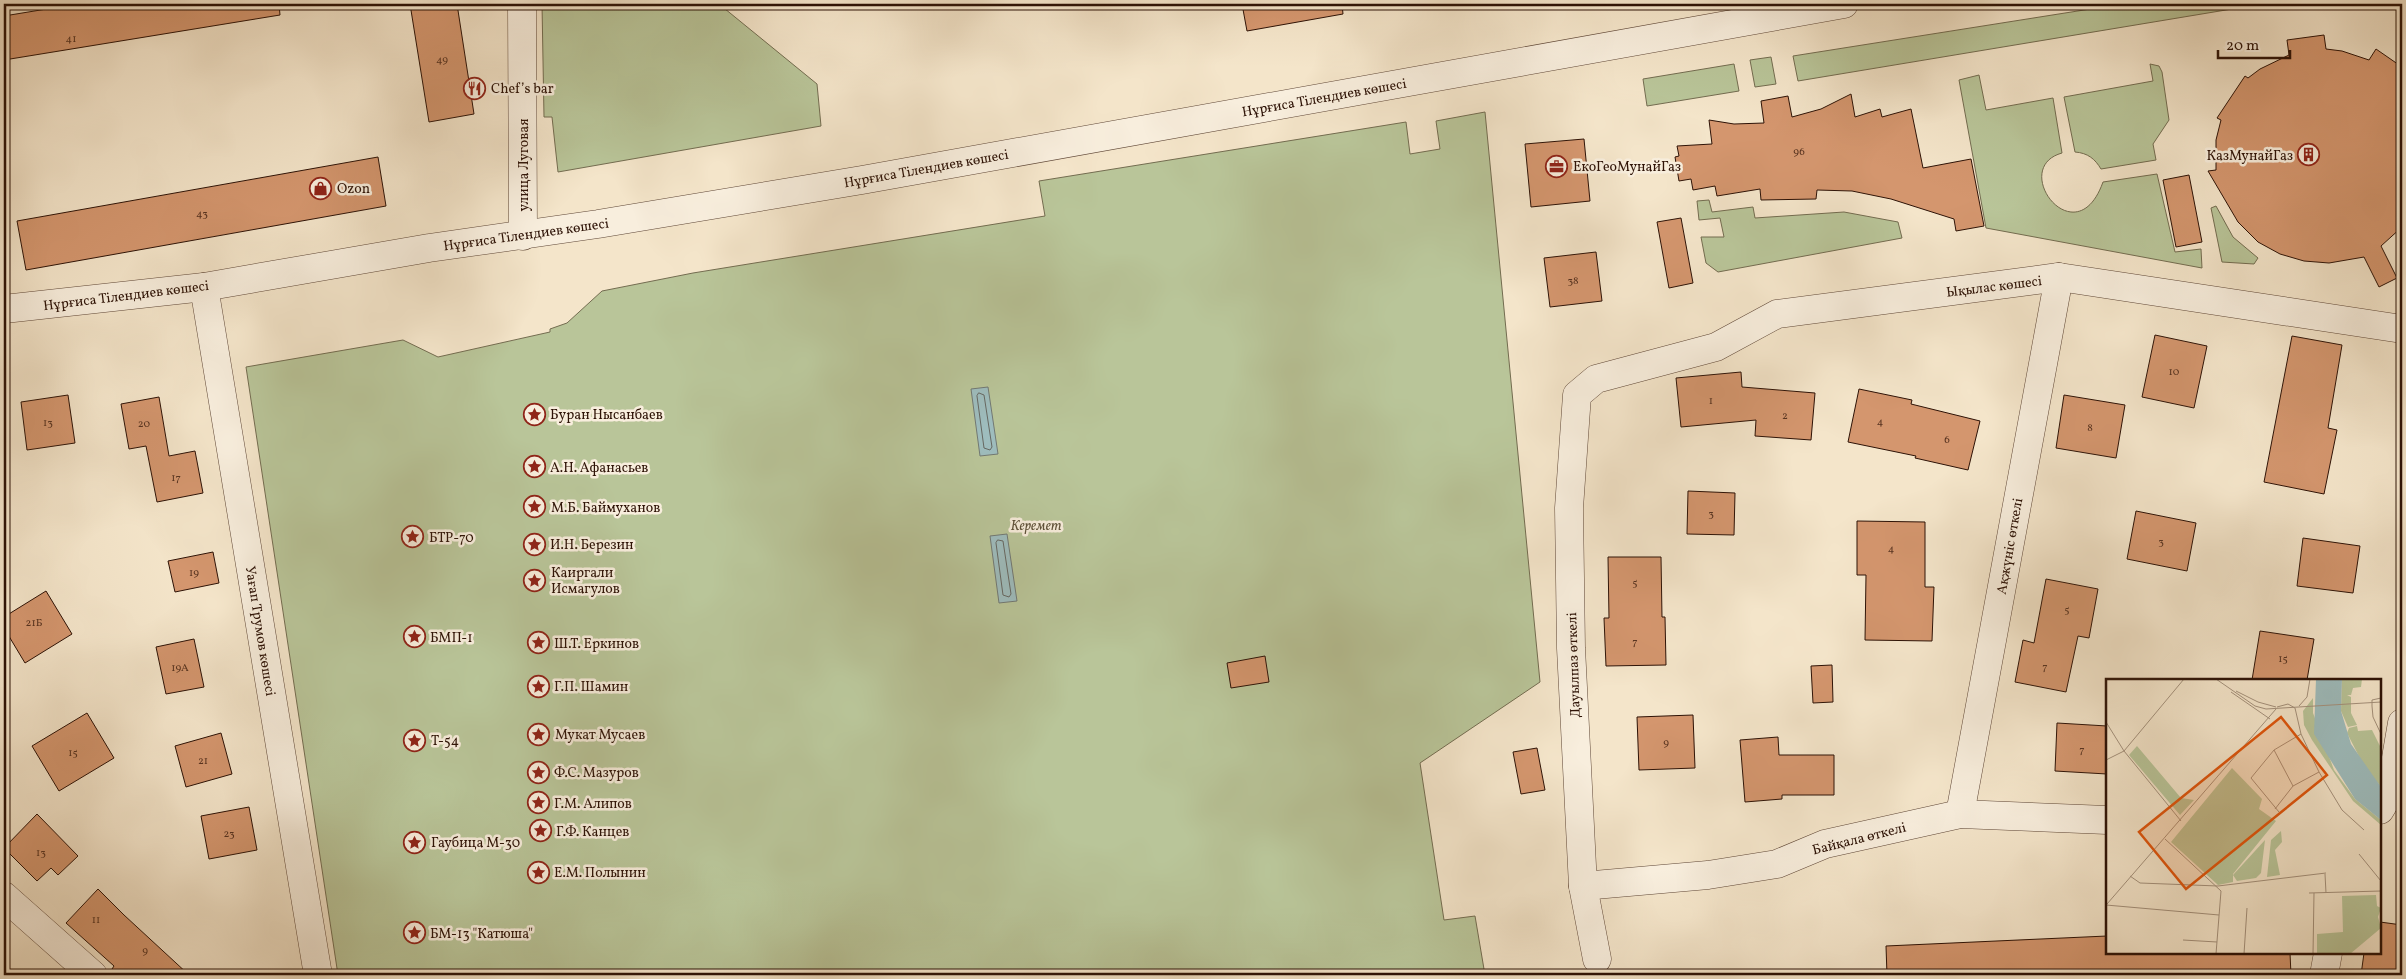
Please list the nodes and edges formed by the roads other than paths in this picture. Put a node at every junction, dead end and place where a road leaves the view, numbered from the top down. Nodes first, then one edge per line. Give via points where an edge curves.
1 (522, 4) edge
2 (1844, 4) edge
3 (523, 236) junction
4 (2059, 277) junction
5 (204, 287) junction
6 (4, 309) edge
7 (2402, 328) edge
8 (1596, 379) joint
9 (2402, 724) edge
10 (2381, 808) edge
11 (1960, 814) junction
12 (2106, 820) edge
13 (1583, 886) junction
14 (4, 896) edge
15 (2328, 954) edge
16 (1597, 959) dead end
17 (93, 975) edge
18 (318, 975) edge
19 (2324, 975) edge

1 - 3 street, улица Луговая
2 - 3 street, Нұрғиса Тілендиев көшесі via 862,180
3 - 5 street, Нұрғиса Тілендиев көшесі via 430,248
4 - 7 street, Ықылас көшесі
4 - 8 street, Ықылас көшесі via 1777,314 1716,348
4 - 11 street, Ақжүніс өткелі
5 - 6 street, Нұрғиса Тілендиев көшесі
5 - 18 street, Уағап Трумов көшесі
8 - 13 street, Дауылпаз өткелі via 1577,395 1570,508 1571,648
9 - 10 street via 2390,793
11 - 12 street, Байқала өткелі
11 - 13 street, Байқала өткелі via 1825,844 1777,864 1708,875
13 - 16 street, Дауылпаз өткелі
14 - 17 street
15 - 19 street

